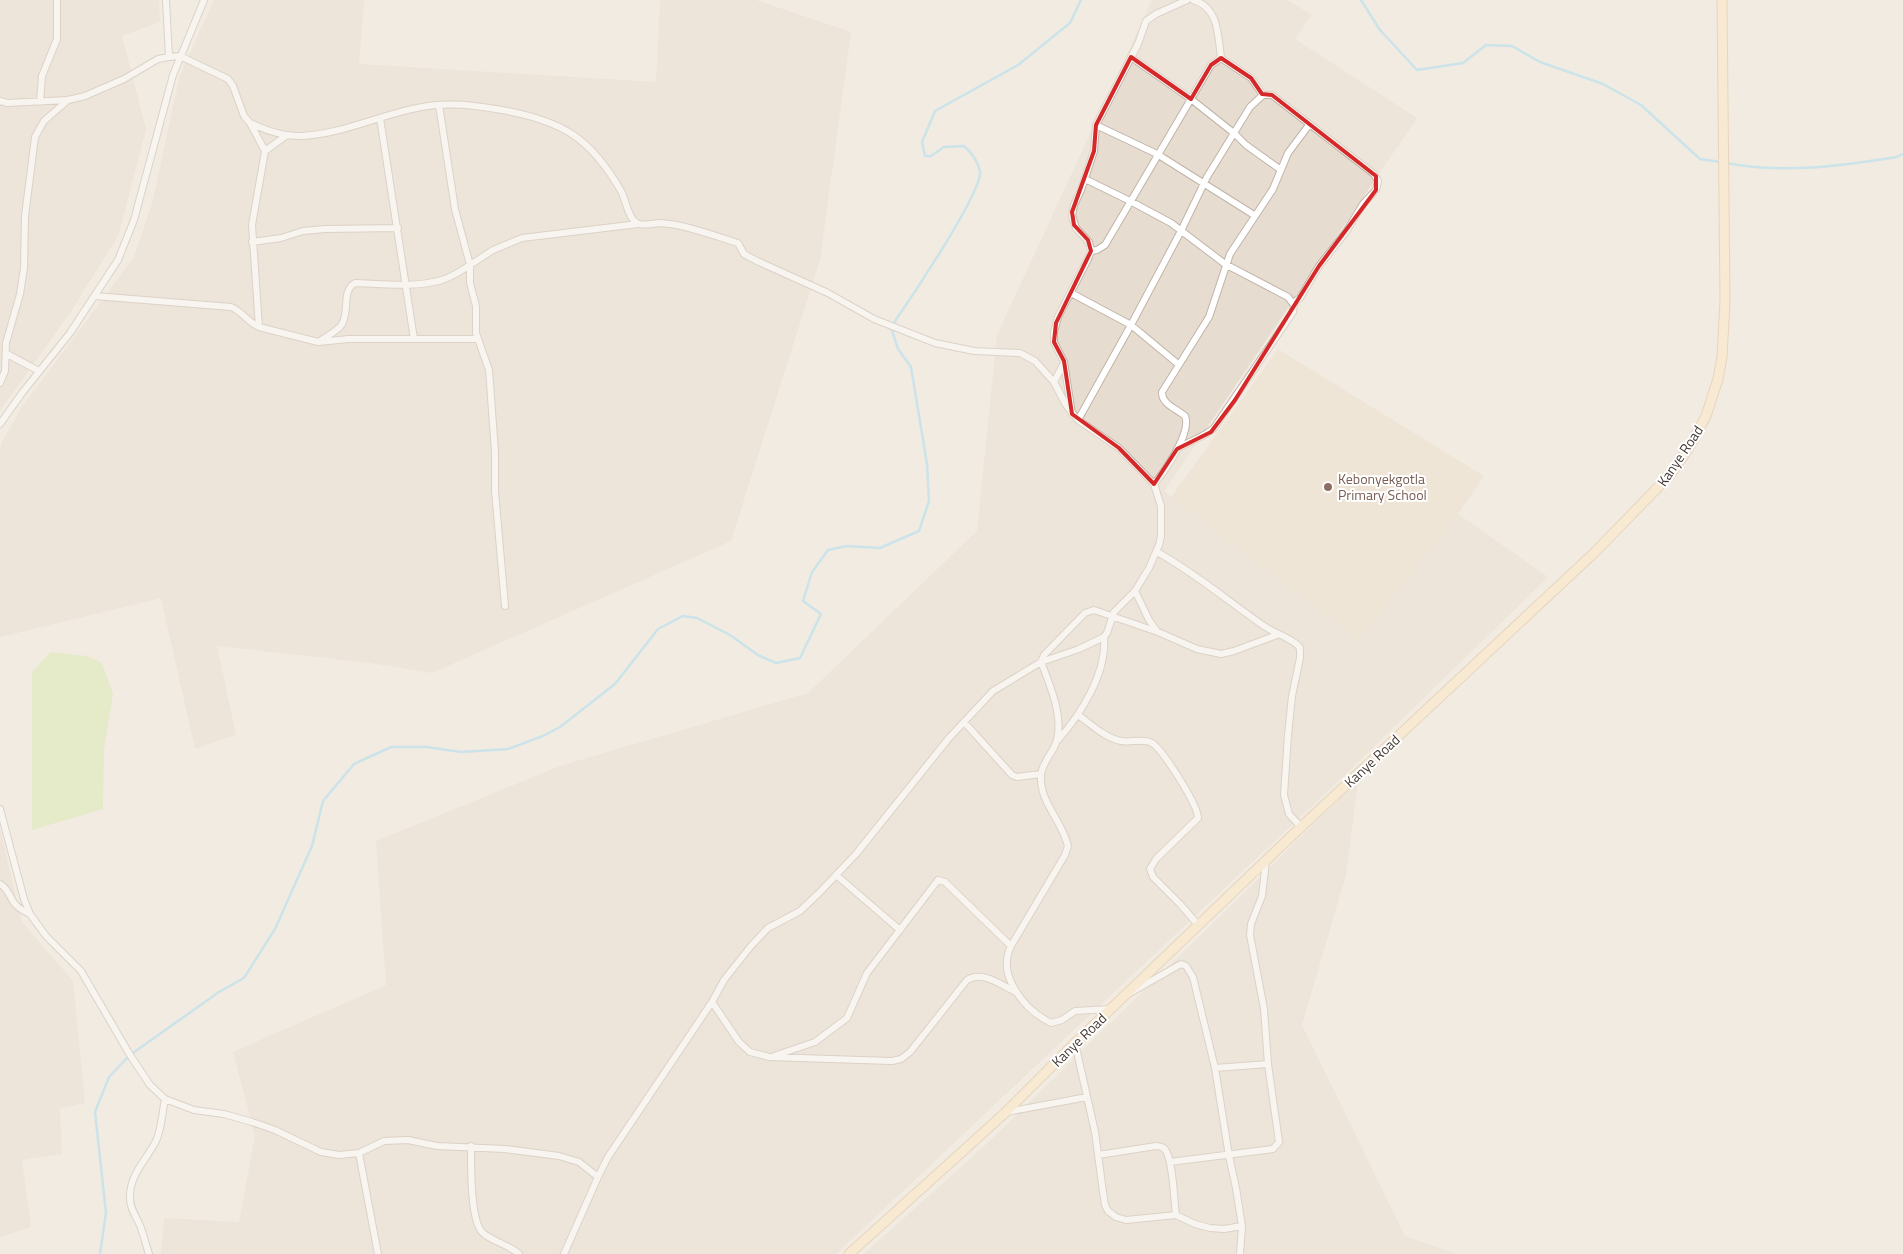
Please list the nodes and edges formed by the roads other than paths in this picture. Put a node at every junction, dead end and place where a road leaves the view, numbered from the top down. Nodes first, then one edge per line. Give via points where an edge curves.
1 (57, 0) edge
2 (166, 0) edge
3 (204, 0) edge
4 (1188, 0) edge
5 (1193, 0) edge
6 (1722, 0) edge
7 (180, 56) junction
8 (169, 57) junction
9 (1131, 58) junction
10 (1221, 58) junction
11 (1263, 95) junction
12 (1191, 99) junction
13 (68, 100) junction
14 (0, 102) edge
15 (40, 102) junction
16 (438, 104) junction
17 (380, 118) junction
18 (250, 122) junction
19 (1096, 125) junction
20 (1309, 125) junction
21 (1235, 134) junction
22 (287, 135) junction
23 (265, 150) junction
24 (1157, 154) junction
25 (1280, 170) junction
26 (1085, 179) junction
27 (1204, 183) junction
28 (1130, 201) junction
29 (1254, 215) junction
30 (638, 224) junction
31 (398, 228) junction
32 (1181, 231) junction
33 (252, 242) junction
34 (1091, 251) junction
35 (1225, 264) junction
36 (470, 266) junction
37 (405, 284) junction
38 (1070, 294) junction
39 (95, 296) junction
40 (1293, 303) junction
41 (1131, 325) junction
42 (259, 327) junction
43 (414, 339) junction
44 (477, 339) junction
45 (318, 342) junction
46 (7, 354) junction
47 (1064, 363) junction
48 (1178, 364) junction
49 (1060, 369) junction
50 (1044, 370) junction
51 (39, 371) junction
52 (1054, 382) junction
53 (0, 384) edge
54 (1072, 414) junction
55 (1078, 420) junction
56 (1, 421) edge
57 (1177, 449) junction
58 (1154, 484) junction
59 (1157, 552) junction
60 (1135, 591) junction
61 (505, 606) dead end
62 (1112, 617) junction
63 (1158, 632) junction
64 (1277, 635) junction
65 (1104, 637) junction
66 (1041, 662) junction
67 (1078, 715) junction
68 (964, 722) junction
69 (1057, 741) junction
70 (1041, 774) junction
71 (0, 809) edge
72 (1301, 828) junction
73 (1266, 861) junction
74 (836, 874) junction
75 (0, 884) edge
76 (30, 914) junction
77 (1199, 926) junction
78 (900, 930) junction
79 (1011, 946) junction
80 (1016, 992) junction
81 (1128, 994) junction
82 (712, 1002) junction
83 (1112, 1008) junction
84 (1075, 1043) junction
85 (769, 1057) junction
86 (1268, 1064) junction
87 (1216, 1068) junction
88 (1087, 1097) junction
89 (165, 1099) junction
90 (1006, 1112) junction
91 (471, 1146) junction
92 (359, 1153) junction
93 (1098, 1155) junction
94 (1229, 1156) junction
95 (1170, 1162) junction
96 (598, 1177) junction
97 (1176, 1215) junction
98 (1242, 1226) junction
99 (150, 1254) edge
100 (378, 1254) edge
101 (519, 1254) edge
102 (564, 1254) edge
103 (849, 1254) edge
104 (1240, 1254) edge

1 - 15 street via 57,40 42,76
2 - 8 street
3 - 7 street
4 - 9 street via 1146,21
5 - 10 street via 1204,4 1212,14
6 - 72 main road, Kanye Road via 1724,301 1722,357 1709,408 1670,475 1594,553
7 - 8 street
7 - 18 street via 228,79 244,116
7 - 39 street via 134,220 118,260
8 - 13 street via 158,59 105,88
9 - 12 street
9 - 19 street
10 - 11 street via 1252,78
10 - 12 street via 1211,64
11 - 20 street via 1272,95
11 - 21 street via 1250,108
12 - 21 street
12 - 24 street
13 - 15 street
13 - 46 street via 44,120 35,136 24,268 8,334
14 - 15 street
16 - 17 street
16 - 30 street via 526,114 568,130 600,160 622,192 633,220
16 - 36 street via 454,209
17 - 22 street via 318,134
17 - 31 street
18 - 22 street
18 - 23 street
19 - 24 street
19 - 26 street via 1094,150
20 - 25 street
20 - 40 street via 1374,174 1378,184 1319,266 1299,300
21 - 25 street
21 - 27 street
22 - 23 street
23 - 33 street via 253,209
24 - 27 street
24 - 28 street
25 - 29 street via 1273,189
26 - 28 street
26 - 34 street via 1072,219 1088,240
27 - 29 street
27 - 32 street
28 - 32 street
28 - 34 street via 1105,245
29 - 35 street
30 - 36 street via 522,238 493,250
30 - 50 street via 678,226 738,243 744,254 769,268 828,293 874,319 923,339 956,348 1020,353
31 - 33 street via 325,228
31 - 37 street
32 - 35 street
32 - 41 street
33 - 42 street
34 - 38 street
35 - 40 street via 1288,297
35 - 48 street via 1209,317
36 - 37 street via 441,280
36 - 44 street
37 - 43 street
37 - 45 street via 355,283 350,286 342,324
38 - 41 street
38 - 47 street via 1058,317 1054,337
39 - 42 street via 231,307
39 - 51 street
40 - 57 street via 1293,312 1214,428 1205,436
41 - 48 street
41 - 55 street
42 - 45 street
43 - 44 street
43 - 45 street
44 - 61 street via 489,370
46 - 51 street
46 - 53 street
47 - 49 street
47 - 54 street
48 - 57 street via 1162,395 1165,402 1186,417 1187,426
49 - 50 street
49 - 52 street
50 - 52 street
51 - 56 street
52 - 54 street
54 - 55 street
55 - 58 street via 1119,448
57 - 58 street
58 - 59 street via 1161,506 1161,536
59 - 60 street
59 - 64 street
60 - 62 street via 1118,606
60 - 63 street
62 - 63 street
62 - 65 street
62 - 66 street via 1094,610 1085,614 1046,650
63 - 64 street via 1197,649 1221,654
64 - 72 street via 1296,643 1300,650 1288,734 1284,795 1289,814
65 - 66 street
65 - 67 street via 1104,655 1098,674
66 - 68 street via 993,691
66 - 69 street via 1054,699
67 - 69 street
67 - 77 street via 1114,739 1154,744 1196,808 1198,818 1150,869 1153,878
68 - 70 street via 1012,775
68 - 74 street
69 - 70 street
70 - 79 street via 1043,795 1067,842 1067,850
71 - 76 street
72 - 73 main road, Kanye Road
73 - 77 main road, Kanye Road
73 - 86 street via 1262,896 1250,935 1264,1010
74 - 78 street
74 - 82 street via 808,904 768,928 724,980
75 - 76 street via 8,890 15,904
76 - 89 street via 46,936 81,971 135,1063 150,1085
77 - 81 main road, Kanye Road
78 - 79 street via 935,883 941,880
78 - 85 street via 867,973 847,1018 815,1042
79 - 80 street via 1006,961
80 - 83 street via 1023,1002 1051,1023 1075,1011
80 - 85 street via 986,978 972,977 901,1059
81 - 83 main road, Kanye Road
81 - 87 street via 1176,965 1186,966 1193,977
82 - 85 street via 739,1042 750,1052
82 - 96 street via 634,1117
83 - 84 main road, Kanye Road
84 - 88 street
84 - 90 main road, Kanye Road
86 - 87 street
86 - 94 street via 1279,1142 1273,1149
87 - 94 street
88 - 90 street
88 - 93 street
89 - 92 street via 194,1110 252,1122 321,1152 339,1155
89 - 99 street via 160,1131 136,1173 129,1197
90 - 103 main road, Kanye Road
91 - 92 street via 438,1146 394,1140
91 - 96 street via 559,1156 579,1162
91 - 101 street via 478,1226 487,1236
92 - 100 street
93 - 95 street via 1161,1146
93 - 97 street via 1105,1205 1112,1214 1126,1220
94 - 95 street
94 - 98 street
95 - 97 street
96 - 102 street
97 - 98 street via 1210,1228
98 - 104 street

